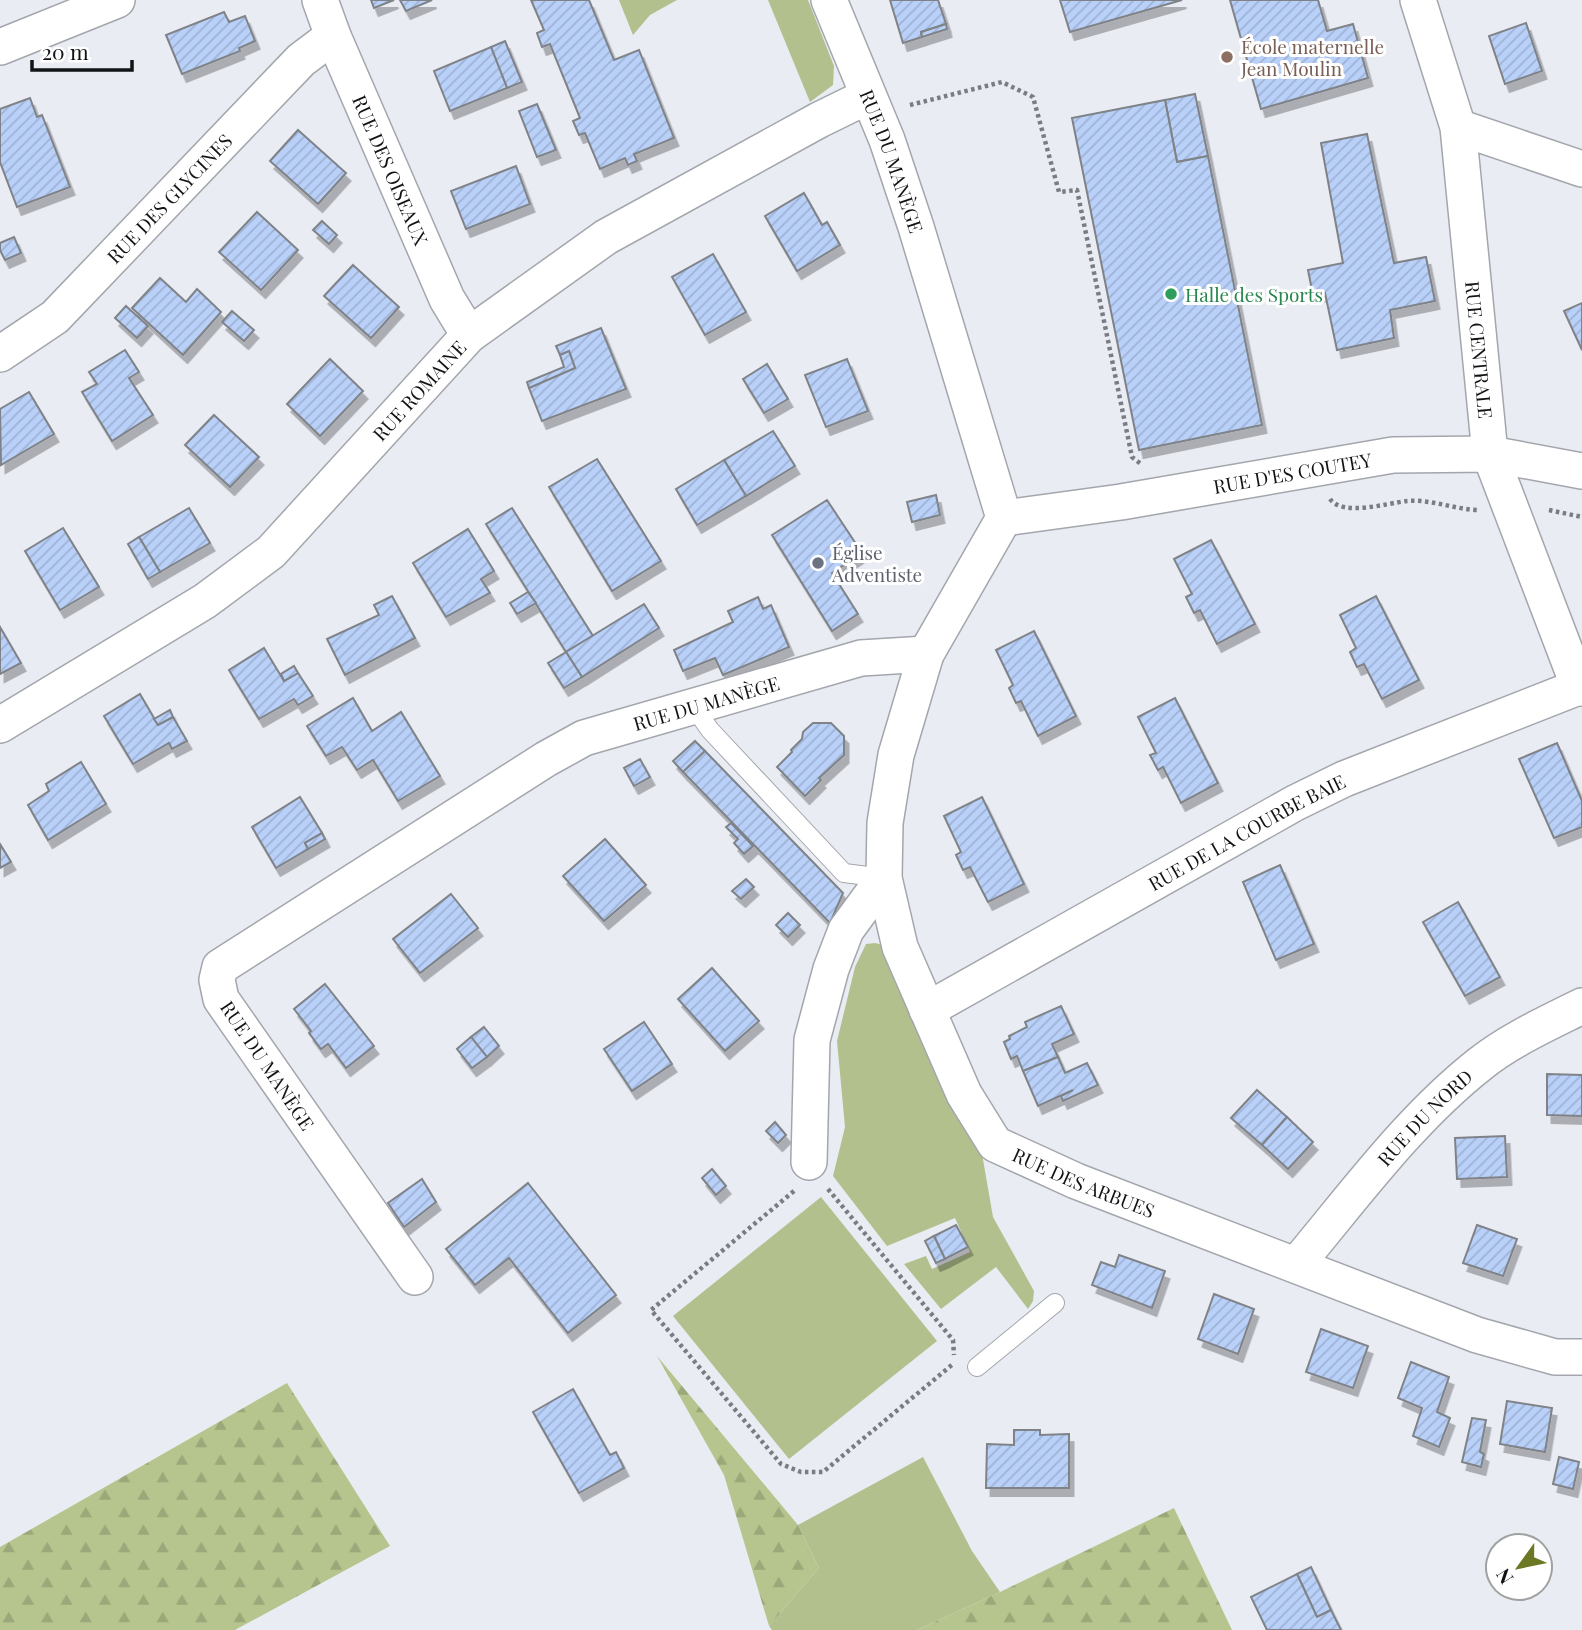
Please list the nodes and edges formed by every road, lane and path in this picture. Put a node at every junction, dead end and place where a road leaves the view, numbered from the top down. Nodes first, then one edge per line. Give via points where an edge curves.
1 (117, 0) edge
2 (320, 0) edge
3 (829, 0) edge
4 (1418, 0) edge
5 (333, 36) junction
6 (0, 47) edge
7 (884, 98) junction
8 (1458, 127) junction
9 (1582, 169) edge
10 (469, 335) junction
11 (0, 354) edge
12 (1131, 452) dead end
13 (1490, 454) junction
14 (1582, 471) edge
15 (1004, 518) junction
16 (926, 654) junction
17 (1581, 687) edge
18 (694, 706) junction
19 (0, 725) edge
20 (884, 878) junction
21 (1582, 1006) edge
22 (927, 1010) junction
23 (809, 1170) junction
24 (1296, 1265) junction
25 (415, 1277) dead end
26 (1055, 1303) dead end
27 (1582, 1357) edge
28 (954, 1363) junction
29 (977, 1367) joint

1 - 6 street
2 - 5 street, RUE DES OISEAUX
3 - 7 street, RUE DU MANÈGE
4 - 8 street, RUE CENTRALE
5 - 10 street, RUE DES OISEAUX via 447,299
5 - 11 street, RUE DES GLYCINES via 301,61 55,317
7 - 10 street, RUE ROMAINE via 819,120 606,237
7 - 12 path via 911,105 1002,82 1032,97 1059,192 1077,190
7 - 15 street, RUE DU MANÈGE via 887,140
8 - 9 street
8 - 13 street, RUE CENTRALE
10 - 19 street, RUE ROMAINE via 271,552 205,601
13 - 14 street, RUE D'ES COUTEY
13 - 15 street, RUE D'ES COUTEY via 1393,455
13 - 17 street, RUE CENTRALE
15 - 16 street
16 - 18 street, RUE DU MANÈGE via 861,658
16 - 20 street, RUE DES ARBUES via 896,755 885,824
17 - 22 street, RUE DE LA COURBE BAIE via 1344,779 1295,803
18 - 20 lane via 710,730 844,873
18 - 25 street, RUE DU MANÈGE via 584,738 220,967 221,999
20 - 22 street, RUE DES ARBUES via 900,947
20 - 23 street via 846,930 812,1040
21 - 24 street, RUE DU NORD via 1482,1062 1444,1094
22 - 24 street, RUE DES ARBUES via 964,1094 995,1144 1076,1181
23 - 28 path via 953,1340
23 - 28 path via 651,1310 781,1464 801,1472 823,1472
24 - 27 street, RUE DES ARBUES via 1477,1335 1555,1357
26 - 29 lane
28 - 29 path

